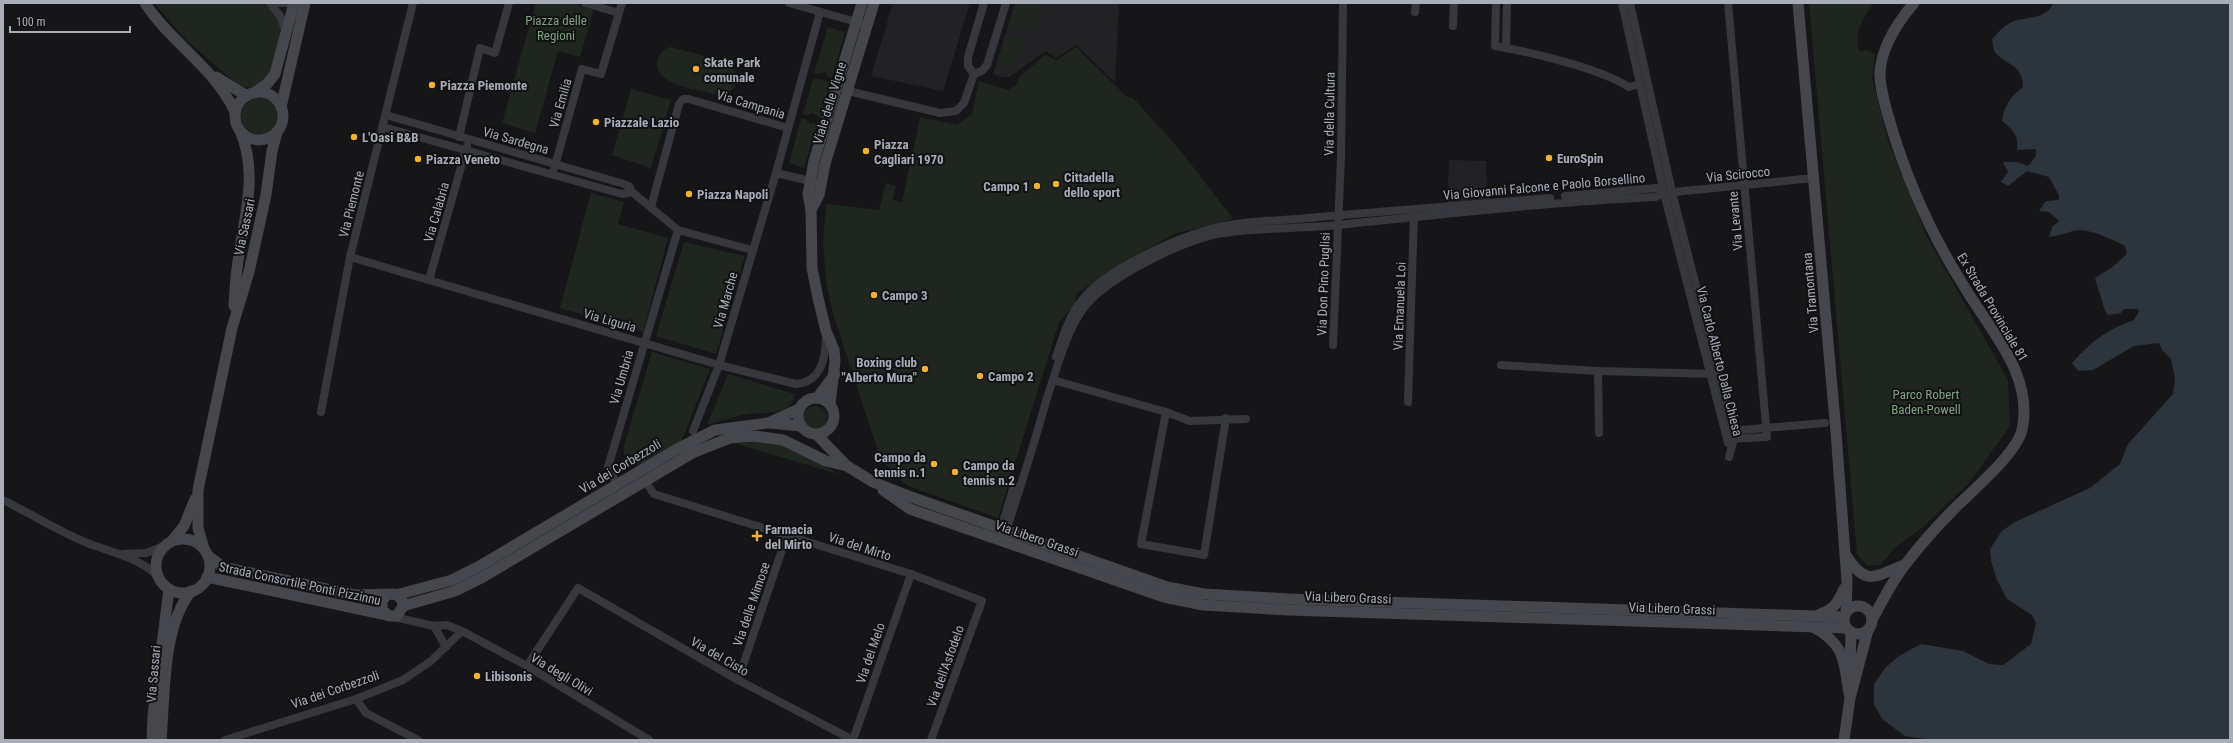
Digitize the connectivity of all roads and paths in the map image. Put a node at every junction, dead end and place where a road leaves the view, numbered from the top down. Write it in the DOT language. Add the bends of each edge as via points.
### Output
graph roads {
  1 [pos="145,3"];
  2 [pos="270,3"];
  3 [pos="274,3"];
  4 [pos="286,3"];
  5 [pos="294,3"];
  6 [pos="305,3"];
  7 [pos="413,3"];
  8 [pos="509,3"];
  9 [pos="586,3"];
  10 [pos="622,3"];
  11 [pos="789,3"];
  12 [pos="862,3"];
  13 [pos="874,3"];
  14 [pos="984,3"];
  15 [pos="1006,3"];
  16 [pos="1343,3"];
  17 [pos="1454,3"];
  18 [pos="1496,3"];
  19 [pos="1507,3"];
  20 [pos="1622,3"];
  21 [pos="1630,3"];
  22 [pos="1728,3"];
  23 [pos="1798,3"];
  24 [pos="1914,3"];
  25 [pos="820,12"];
  26 [pos="619,13"];
  27 [pos="862,24"];
  28 [pos="1453,26"];
  29 [pos="287,33"];
  30 [pos="1506,48"];
  31 [pos="207,71"];
  32 [pos="974,74"];
  33 [pos="1640,84"];
  34 [pos="848,91"];
  35 [pos="250,94"];
  36 [pos="281,107"];
  37 [pos="235,112"];
  38 [pos="386,115"];
  39 [pos="383,127"];
  40 [pos="788,128"];
  41 [pos="240,131"];
  42 [pos="277,132"];
  43 [pos="459,136"];
  44 [pos="469,140"];
  45 [pos="466,150"];
  46 [pos="556,164"];
  47 [pos="776,173"];
  48 [pos="553,175"];
  49 [pos="1814,178"];
  50 [pos="816,182"];
  51 [pos="1743,185"];
  52 [pos="632,192"];
  53 [pos="1668,193"];
  54 [pos="651,207"];
  55 [pos="1414,214"];
  56 [pos="1337,216"];
  57 [pos="1337,225"];
  58 [pos="678,230"];
  59 [pos="1171,247"];
  60 [pos="752,250"];
  61 [pos="350,257"];
  62 [pos="429,280"];
  63 [pos="232,328"];
  64 [pos="826,330"];
  65 [pos="644,343"];
  66 [pos="1063,344"];
  67 [pos="1333,345"];
  68 [pos="719,365"];
  69 [pos="1501,365"];
  70 [pos="1598,371"];
  71 [pos="835,373"];
  72 [pos="1715,374"];
  73 [pos="1053,380"];
  74 [pos="817,398"];
  75 [pos="1408,402"];
  76 [pos="830,404"];
  77 [pos="799,409"];
  78 [pos="321,412"];
  79 [pos="1166,412"];
  80 [pos="1040,414"];
  81 [pos="1226,418"];
  82 [pos="1246,419"];
  83 [pos="768,423"];
  84 [pos="1824,423"];
  85 [pos="800,426"];
  86 [pos="746,427"];
  87 [pos="1766,428"];
  88 [pos="828,430"];
  89 [pos="693,431"];
  90 [pos="1598,433"];
  91 [pos="817,435"];
  92 [pos="1730,435"];
  93 [pos="730,438"];
  94 [pos="831,451"];
  95 [pos="847,466"];
  96 [pos="645,481"];
  97 [pos="617,484"];
  98 [pos="198,490"];
  99 [pos="3,500"];
  100 [pos="787,534"];
  101 [pos="1002,535"];
  102 [pos="168,544"];
  103 [pos="517,550"];
  104 [pos="206,552"];
  105 [pos="123,554"];
  106 [pos="1845,554"];
  107 [pos="1904,565"];
  108 [pos="911,574"];
  109 [pos="158,577"];
  110 [pos="207,577"];
  111 [pos="1847,581"];
  112 [pos="169,589"];
  113 [pos="192,591"];
  114 [pos="392,595"];
  115 [pos="1886,595"];
  116 [pos="982,601"];
  117 [pos="1861,607"];
  118 [pos="397,612"];
  119 [pos="1816,615"];
  120 [pos="1847,622"];
  121 [pos="1870,625"];
  122 [pos="434,626"];
  123 [pos="1813,626"];
  124 [pos="462,631"];
  125 [pos="446,647"];
  126 [pos="527,666"];
  127 [pos="738,680"];
  128 [pos="1850,698"];
  129 [pos="356,699"];
  130 [pos="152,740"];
  131 [pos="161,740"];
  132 [pos="227,740"];
  133 [pos="418,740"];
  134 [pos="649,740"];
  135 [pos="853,740"];
  136 [pos="931,740"];
  137 [pos="1844,740"];
  1 -- 31 [label="main road" via="170,34"];
  2 -- 29 [label="street" via="280,16"];
  3 -- 4 [label="street"];
  5 -- 29 [label="main road"];
  6 -- 36 [label="main road"];
  7 -- 38 [label="street, Via Piemonte"];
  8 -- 43 [label="street" via="495,53 480,48"];
  9 -- 26 [label="street"];
  10 -- 26 [label="street, Via Emilia"];
  11 -- 25 [label="street"];
  12 -- 27 [label="main road, Viale delle Vigne"];
  13 -- 27 [label="main road, Viale delle Vigne"];
  14 -- 32 [label="street" via="968,57 968,66"];
  15 -- 32 [label="street" via="987,65 982,71"];
  16 -- 56 [label="street, Via della Cultura" via="1341,156"];
  17 -- 28 [label="street"];
  18 -- 30 [label="street" via="1495,46"];
  19 -- 30 [label="street"];
  20 -- 33 [label="street, Via Carlo Alberto Dalla Chiesa"];
  21 -- 53 [label="street, Via Carlo Alberto Dalla Chiesa"];
  22 -- 51 [label="street, Via Levante"];
  23 -- 49 [label="main road, Via Tramontana"];
  24 -- 107 [label="main road, Ex Strada Provinciale 81" via="1905,13 1884,54 1880,73 1883,97 1902,162 1925,216 1965,289 1986,318 2013,365 2022,388 2024,412 2022,432 2006,458 1953,510"];
  25 -- 27 [label="street"];
  25 -- 40 [label="street, Via Marche"];
  26 -- 46 [label="street, Via Emilia" via="600,74 582,70"];
  27 -- 34 [label="main road, Viale delle Vigne"];
  27 -- 50 [label="main road, Viale delle Vigne" via="814,161"];
  29 -- 35 [label="main road" via="275,74 267,84"];
  30 -- 33 [label="street" via="1616,79 1629,87"];
  31 -- 35 [label="main road"];
  31 -- 37 [label="main road" via="230,101"];
  32 -- 34 [label="street" via="964,103 956,111 940,113"];
  33 -- 53 [label="street, Via Carlo Alberto Dalla Chiesa"];
  34 -- 50 [label="main road, Viale delle Vigne" via="825,164"];
  35 -- 36 [label="main road" via="268,94 276,99"];
  35 -- 37 [label="main road" via="238,104"];
  36 -- 42 [label="main road" via="283,120"];
  37 -- 41 [label="main road" via="236,124"];
  38 -- 39 [label="street, Via Piemonte"];
  38 -- 43 [label="street, Via Sardegna"];
  39 -- 45 [label="street, Via Sardegna"];
  39 -- 61 [label="street, Via Piemonte"];
  40 -- 47 [label="street, Via Marche"];
  40 -- 54 [label="street, Via Campania" via="683,99 679,104"];
  41 -- 42 [label="main road" via="256,140 270,138"];
  41 -- 63 [label="main road, Via Sassari" via="247,146 250,173"];
  42 -- 63 [label="main road, Via Sassari" via="249,272"];
  43 -- 44 [label="street, Via Sardegna"];
  44 -- 45 [label="street, Via Sardegna"];
  44 -- 46 [label="street, Via Sardegna"];
  45 -- 48 [label="street, Via Sardegna"];
  45 -- 62 [label="street, Via Calabria"];
  46 -- 48 [label="street, Via Sardegna"];
  46 -- 52 [label="street, Via Sardegna" via="624,184 629,186"];
  47 -- 50 [label="street"];
  47 -- 60 [label="street, Via Marche"];
  48 -- 52 [label="street, Via Sardegna" via="622,194"];
  49 -- 51 [label="street, Via Scirocco"];
  49 -- 106 [label="main road, Via Tramontana"];
  50 -- 64 [label="main road, Viale delle Vigne" via="819,196 811,210 812,268"];
  51 -- 53 [label="street, Via Scirocco"];
  51 -- 87 [label="street, Via Levante"];
  52 -- 54 [label="street"];
  53 -- 55 [label="street, Via Giovanni Falcone e Paolo Borsellino" via="1657,188 1642,189"];
  53 -- 72 [label="street, Via Carlo Alberto Dalla Chiesa"];
  54 -- 58 [label="street"];
  55 -- 56 [label="street, Via Giovanni Falcone e Paolo Borsellino"];
  55 -- 57 [label="street, Via Giovanni Falcone e Paolo Borsellino"];
  55 -- 75 [label="street, Via Emanuela Loi"];
  56 -- 57 [label="street, Via della Cultura"];
  56 -- 59 [label="street, Via Giovanni Falcone e Paolo Borsellino" via="1210,229"];
  57 -- 59 [label="street, Via Giovanni Falcone e Paolo Borsellino" via="1222,234"];
  57 -- 67 [label="street, Via Don Pino Puglisi"];
  58 -- 60 [label="street"];
  58 -- 65 [label="street, Via Umbria"];
  59 -- 66 [label="street, Via Giovanni Falcone e Paolo Borsellino" via="1100,290 1083,309"];
  60 -- 68 [label="street, Via Marche"];
  61 -- 62 [label="street, Via Liguria"];
  61 -- 78 [label="street, Via Piemonte"];
  62 -- 65 [label="street, Via Liguria"];
  63 -- 98 [label="main road, Via Sassari"];
  64 -- 68 [label="street, Via Liguria" via="826,351 822,366 815,377 805,383 796,384"];
  64 -- 71 [label="main road, Viale delle Vigne" via="834,350"];
  65 -- 68 [label="street, Via Liguria"];
  65 -- 97 [label="street, Via Umbria" via="608,467"];
  66 -- 73 [label="street, Via Giovanni Falcone e Paolo Borsellino"];
  66 -- 80 [label="street, Via Giovanni Falcone e Paolo Borsellino"];
  68 -- 89 [label="street, Via Marche"];
  69 -- 70 [label="street"];
  70 -- 72 [label="street"];
  70 -- 90 [label="street"];
  71 -- 74 [label="main road"];
  71 -- 76 [label="main road, Viale delle Vigne"];
  72 -- 92 [label="street, Via Carlo Alberto Dalla Chiesa"];
  73 -- 79 [label="street"];
  73 -- 80 [label="street, Via Giovanni Falcone e Paolo Borsellino"];
  74 -- 76 [label="main road"];
  74 -- 77 [label="main road" via="805,402"];
  76 -- 88 [label="main road" via="834,420"];
  77 -- 83 [label="main road, Via dei Corbezzoli"];
  77 -- 85 [label="main road"];
  79 -- 81 [label="street" via="1190,421"];
  79 -- 81 [label="street" via="1141,544 1204,555"];
  80 -- 101 [label="street, Via Giovanni Falcone e Paolo Borsellino"];
  81 -- 82 [label="street"];
  83 -- 85 [label="main road, Via dei Corbezzoli"];
  83 -- 86 [label="main road, Via dei Corbezzoli"];
  84 -- 87 [label="street"];
  85 -- 91 [label="main road"];
  86 -- 93 [label="main road, Via dei Corbezzoli"];
  86 -- 97 [label="main road, Via dei Corbezzoli" via="715,430 676,449"];
  87 -- 92 [label="street"];
  87 -- 92 [label="street, Via Levante" via="1767,436"];
  88 -- 91 [label="main road"];
  88 -- 94 [label="main road"];
  91 -- 94 [label="main road"];
  93 -- 95 [label="main road" via="754,436 783,440 826,461"];
  93 -- 96 [label="main road, Via dei Corbezzoli" via="694,452"];
  94 -- 95 [label="main road"];
  95 -- 101 [label="main road, Via Libero Grassi" via="910,508"];
  96 -- 100 [label="street, Via del Mirto" via="654,494"];
  96 -- 103 [label="main road, Via dei Corbezzoli"];
  97 -- 103 [label="main road, Via dei Corbezzoli"];
  98 -- 102 [label="main road, Via Sassari" via="184,526"];
  98 -- 104 [label="main road, Via Sassari" via="198,528"];
  99 -- 105 [label="street" via="90,544"];
  100 -- 108 [label="street, Via del Mirto"];
  100 -- 127 [label="street, Via delle Mimose"];
  101 -- 119 [label="main road, Via Libero Grassi" via="1167,587 1204,594"];
  101 -- 123 [label="main road, Via Libero Grassi" via="1164,597 1203,605"];
  102 -- 104 [label="main road" via="190,540"];
  102 -- 105 [label="street" via="146,553"];
  102 -- 109 [label="main road" via="156,562"];
  103 -- 114 [label="main road, Strada Consortile Ponti Pizzinnu" via="452,580"];
  103 -- 118 [label="main road, Strada Consortile Ponti Pizzinnu" via="483,577 455,591"];
  104 -- 110 [label="main road" via="210,564"];
  104 -- 114 [label="main road, Strada Consortile Ponti Pizzinnu" via="223,568 355,595"];
  105 -- 109 [label="street" via="143,564"];
  106 -- 107 [label="main road" via="1856,571 1863,576 1876,576"];
  106 -- 111 [label="main road, Via Tramontana"];
  107 -- 115 [label="main road, Ex Strada Provinciale 81"];
  108 -- 116 [label="street, Via del Mirto"];
  108 -- 135 [label="street, Via del Melo"];
  109 -- 112 [label="main road"];
  110 -- 113 [label="main road" via="202,585"];
  110 -- 118 [label="main road, Strada Consortile Ponti Pizzinnu"];
  111 -- 117 [label="main road, Via Tramontana" via="1853,599"];
  111 -- 119 [label="main road" via="1838,602 1831,609"];
  111 -- 120 [label="main road, Via Tramontana"];
  112 -- 113 [label="main road" via="177,592"];
  112 -- 130 [label="main road, Via Sassari"];
  113 -- 131 [label="main road, Via Sassari" via="182,607 169,643"];
  114 -- 118 [label="main road" via="402,600"];
  114 -- 118 [label="main road" via="382,600 381,607"];
  115 -- 117 [label="main road, Ex Strada Provinciale 81" via="1876,603"];
  115 -- 121 [label="main road, Ex Strada Provinciale 81"];
  116 -- 136 [label="street, Via dell'Asfodelo"];
  117 -- 120 [label="main road, Ex Strada Provinciale 81"];
  117 -- 121 [label="main road, Via Tramontana" via="1869,612"];
  118 -- 122 [label="street" via="414,622"];
  119 -- 120 [label="main road, Via Libero Grassi"];
  120 -- 121 [label="main road" via="1862,633"];
  120 -- 123 [label="main road, Via Libero Grassi"];
  120 -- 128 [label="main road, Via Tramontana"];
  121 -- 128 [label="main road, Ex Strada Provinciale 81"];
  122 -- 124 [label="street" via="447,625"];
  122 -- 125 [label="street"];
  123 -- 128 [label="main road" via="1824,633 1844,656"];
  124 -- 125 [label="street, Via dei Corbezzoli"];
  124 -- 126 [label="street, Via degli Olivi"];
  125 -- 129 [label="street, Via dei Corbezzoli" via="403,680"];
  126 -- 127 [label="street, Via del Cisto" via="578,588"];
  126 -- 134 [label="street, Via degli Olivi"];
  127 -- 135 [label="street, Via del Cisto"];
  128 -- 137 [label="main road"];
  129 -- 132 [label="street, Via dei Corbezzoli"];
  129 -- 133 [label="street" via="366,713"];
}
